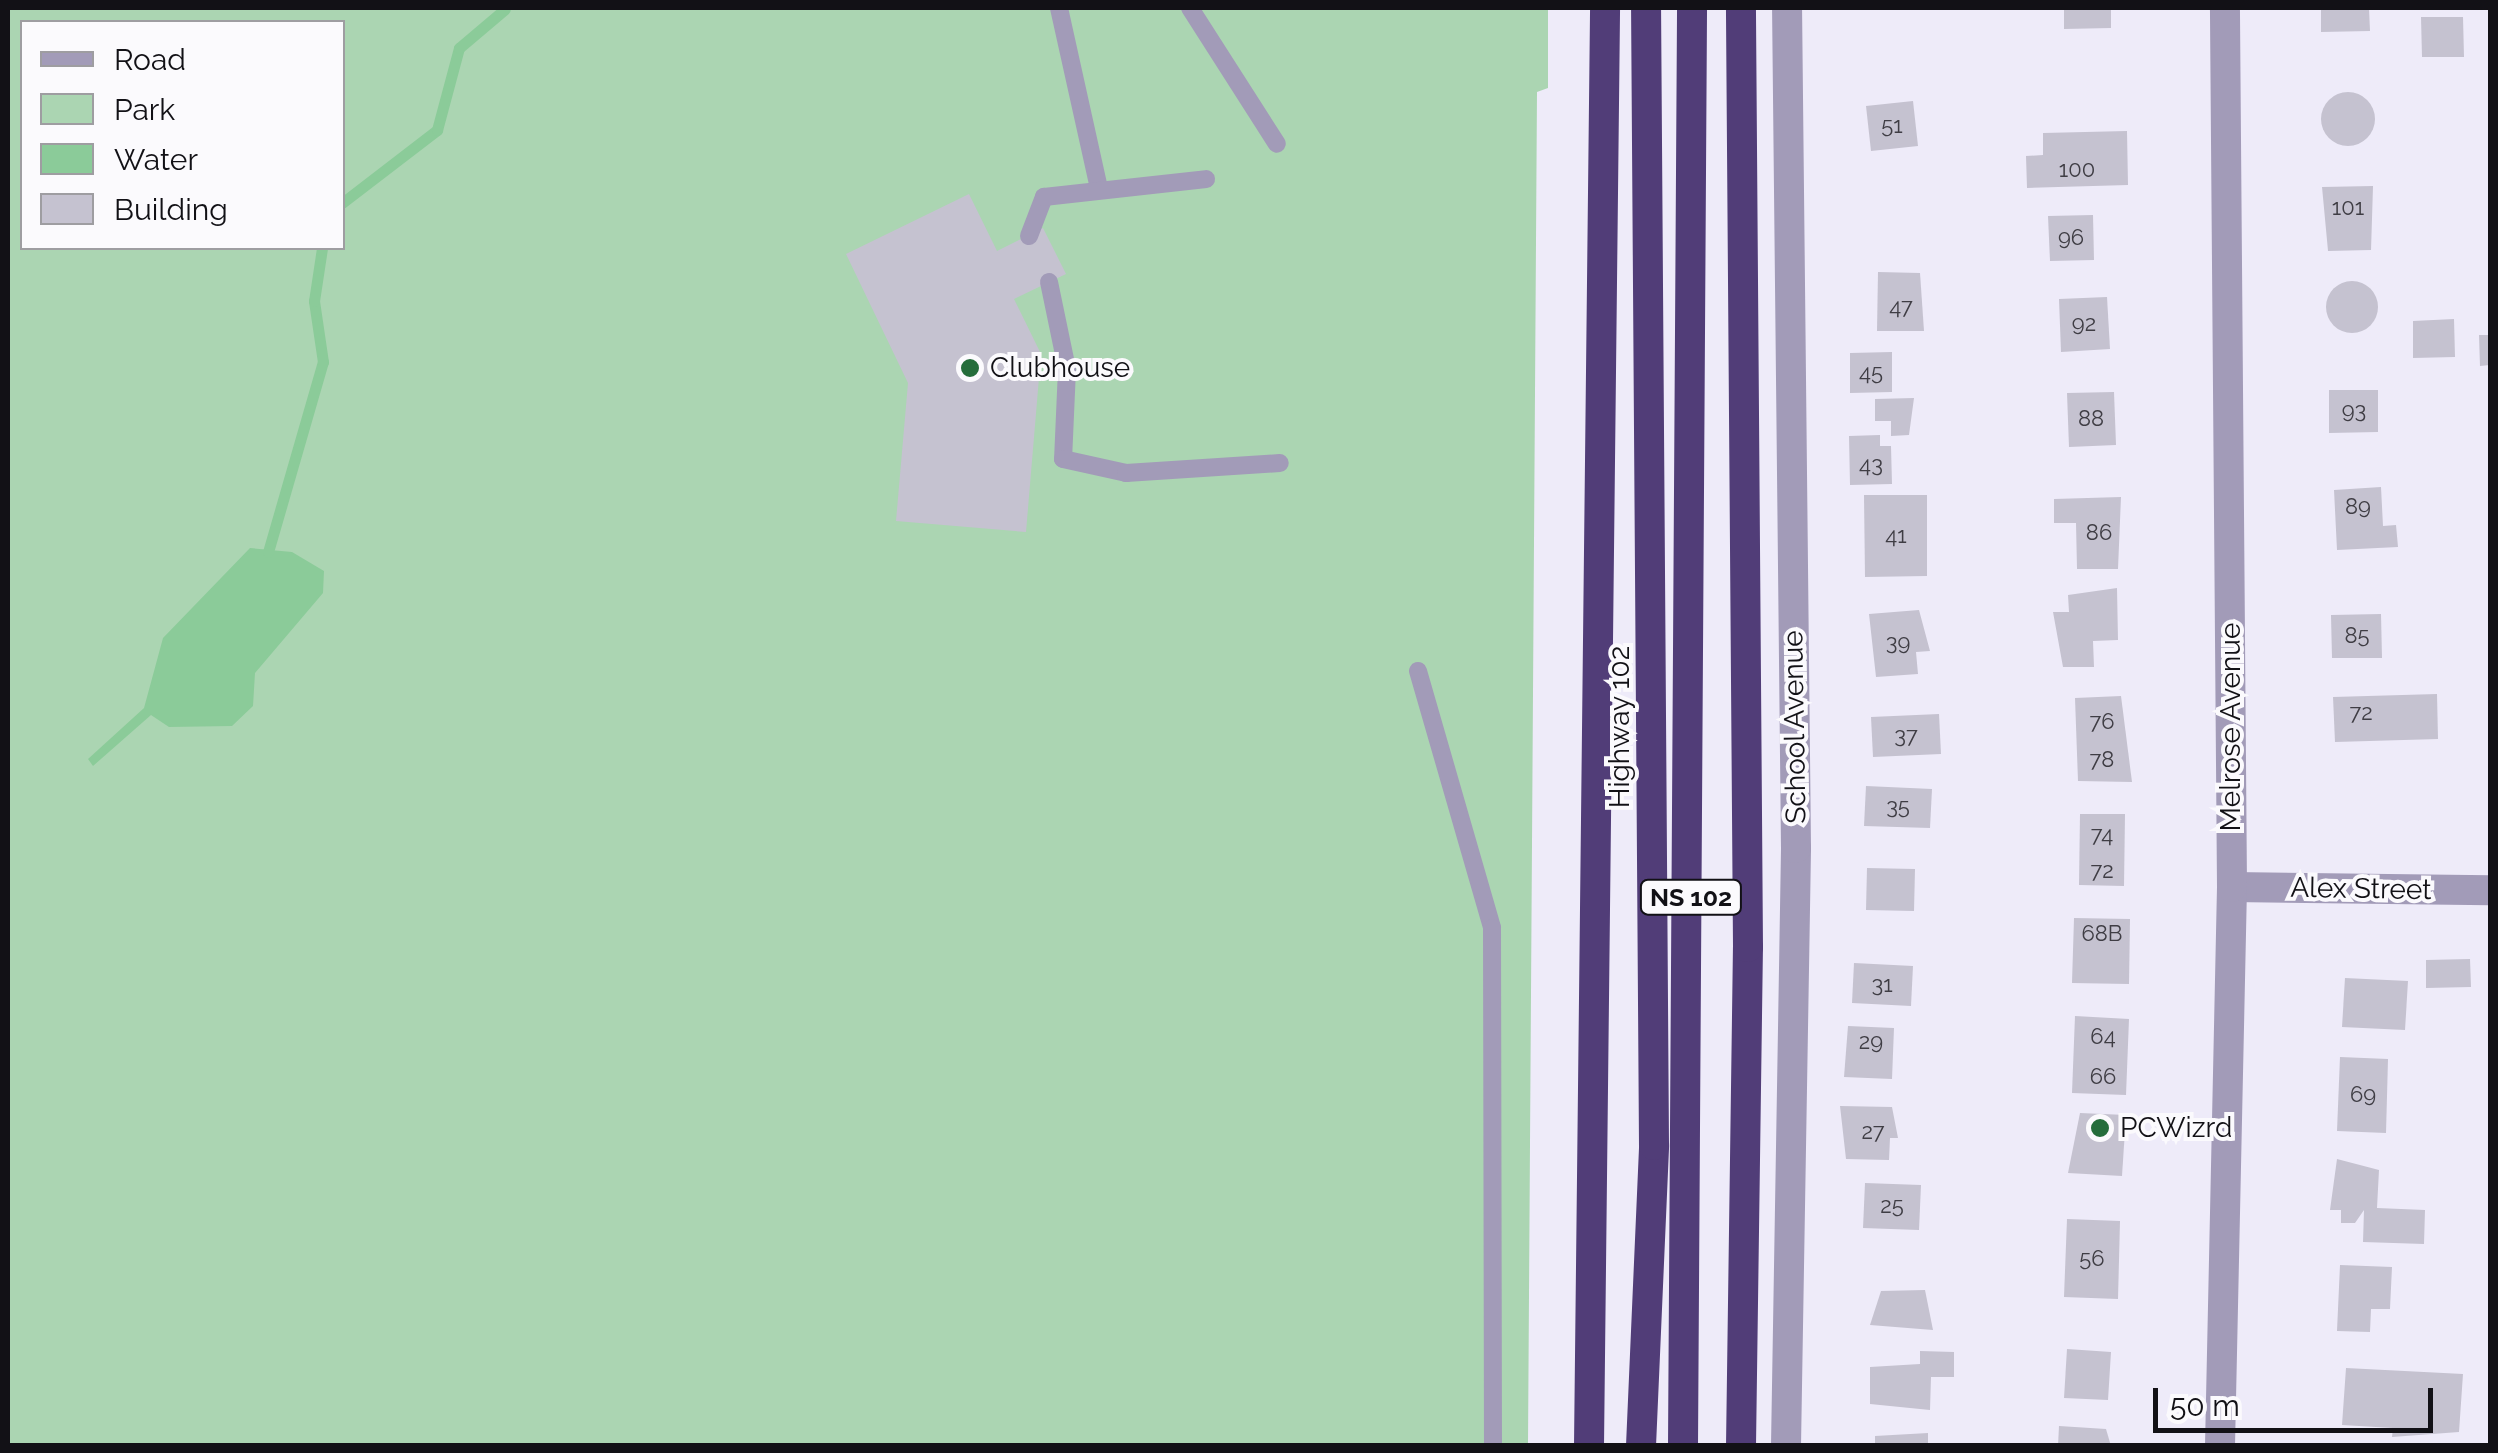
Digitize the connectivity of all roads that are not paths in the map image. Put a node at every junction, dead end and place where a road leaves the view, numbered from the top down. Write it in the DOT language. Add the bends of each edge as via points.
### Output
graph roads {
  1 [pos="1059,8"];
  2 [pos="1190,8"];
  3 [pos="1606,8"];
  4 [pos="1646,8"];
  5 [pos="1692,8"];
  6 [pos="1741,8"];
  7 [pos="1787,8"];
  8 [pos="2225,8"];
  9 [pos="1276,144"];
  10 [pos="1206,179"];
  11 [pos="1099,189"];
  12 [pos="1029,236"];
  13 [pos="1049,282"];
  14 [pos="1280,463"];
  15 [pos="1418,671"];
  16 [pos="2232,887"];
  17 [pos="2490,890"];
  18 [pos="1492,1446"];
  19 [pos="1589,1446"];
  20 [pos="1641,1446"];
  21 [pos="1683,1446"];
  22 [pos="1740,1446"];
  23 [pos="1786,1446"];
  24 [pos="2220,1446"];
  1 -- 11 [label="lane"];
  2 -- 9 [label="lane"];
  3 -- 19 [label="highway"];
  4 -- 20 [label="highway, Highway 102 / NS 102" via="1654,1145"];
  5 -- 21 [label="highway, NS 102"];
  6 -- 22 [label="highway" via="1748,946"];
  7 -- 23 [label="street, School Avenue" via="1796,848"];
  8 -- 16 [label="street, Melrose Avenue"];
  10 -- 11 [label="lane"];
  11 -- 12 [label="lane" via="1044,198"];
  13 -- 14 [label="lane" via="1067,370 1064,459 1126,473"];
  15 -- 18 [label="lane" via="1492,928"];
  16 -- 17 [label="street, Alex Street"];
  16 -- 24 [label="street, Melrose Avenue"];
}
